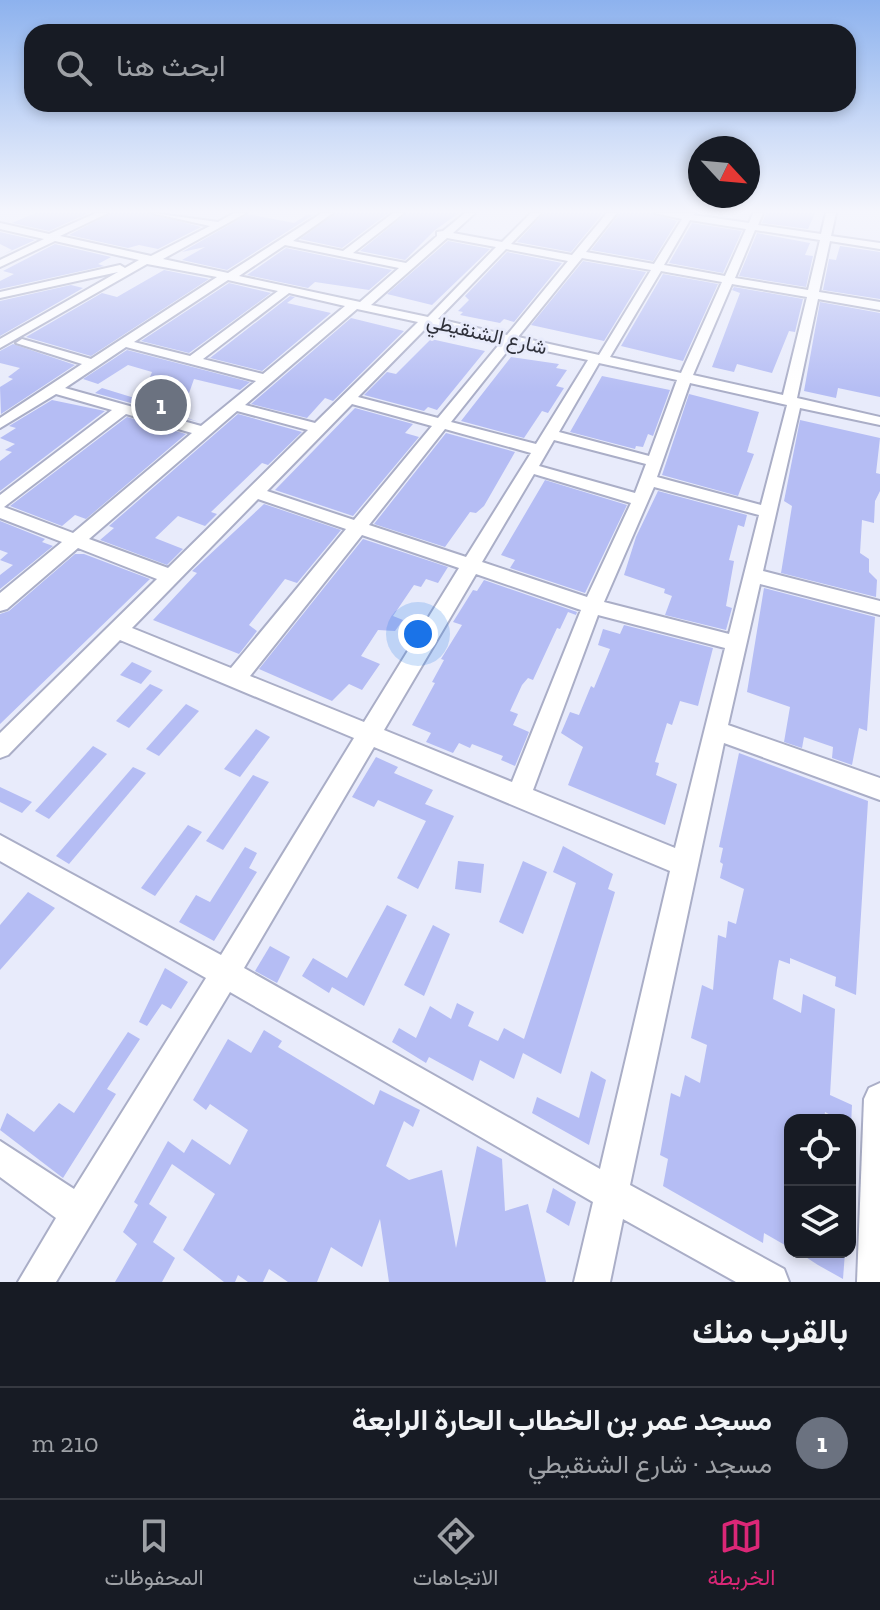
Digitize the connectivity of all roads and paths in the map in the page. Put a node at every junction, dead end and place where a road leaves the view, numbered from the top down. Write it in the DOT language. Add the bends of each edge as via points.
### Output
graph roads {
  1 [pos="96,273"];
  2 [pos="130,273"];
  3 [pos="133,273"];
  4 [pos="214,273"];
  5 [pos="233,273"];
  6 [pos="397,273"];
  7 [pos="477,273"];
  8 [pos="564,273"];
  9 [pos="654,273"];
  10 [pos="686,273"];
  11 [pos="733,273"];
  12 [pos="817,273"];
  13 [pos="228,276"];
  14 [pos="730,280"];
  15 [pos="288,289"];
  16 [pos="813,295"];
  17 [pos="0,297"];
  18 [pos="358,305"];
  19 [pos="880,306"];
  20 [pos="428,321"];
  21 [pos="510,339"];
  22 [pos="22,343"];
  23 [pos="124,343"];
  24 [pos="0,344"];
  25 [pos="0,357"];
  26 [pos="598,359"];
  27 [pos="193,360"];
  28 [pos="92,363"];
  29 [pos="685,378"];
  30 [pos="266,379"];
  31 [pos="54,389"];
  32 [pos="349,399"];
  33 [pos="791,402"];
  34 [pos="234,406"];
  35 [pos="123,409"];
  36 [pos="880,421"];
  37 [pos="0,424"];
  38 [pos="439,424"];
  39 [pos="319,429"];
  40 [pos="204,432"];
  41 [pos="539,451"];
  42 [pos="651,471"];
  43 [pos="253,492"];
  44 [pos="641,500"];
  45 [pos="0,503"];
  46 [pos="0,512"];
  47 [pos="767,512"];
  48 [pos="358,526"];
  49 [pos="74,541"];
  50 [pos="469,566"];
  51 [pos="752,575"];
  52 [pos="169,576"];
  53 [pos="0,604"];
  54 [pos="592,606"];
  55 [pos="880,608"];
  56 [pos="116,630"];
  57 [pos="735,643"];
  58 [pos="235,679"];
  59 [pos="716,730"];
  60 [pos="369,733"];
  61 [pos="0,748"];
  62 [pos="880,789"];
  63 [pos="519,795"];
  64 [pos="0,847"];
  65 [pos="684,864"];
  66 [pos="227,971"];
  67 [pos="880,1099"];
  68 [pos="0,1157"];
  69 [pos="611,1195"];
  70 [pos="78,1213"];
  71 [pos="36,1282"];
  72 [pos="592,1282"];
  73 [pos="771,1282"];
  74 [pos="875,1282"];
  1 -- 17 [label="street"];
  2 -- 24 [label="street"];
  3 -- 22 [label="street"];
  4 -- 13 [label="street, شارع الشنقيطي"];
  5 -- 13 [label="street"];
  6 -- 18 [label="street"];
  7 -- 20 [label="street"];
  8 -- 21 [label="street"];
  9 -- 26 [label="street"];
  10 -- 14 [label="street"];
  11 -- 14 [label="street"];
  12 -- 16 [label="street"];
  13 -- 15 [label="street, شارع الشنقيطي"];
  13 -- 23 [label="street"];
  14 -- 16 [label="street"];
  14 -- 29 [label="street"];
  15 -- 18 [label="street, شارع الشنقيطي"];
  15 -- 27 [label="street"];
  16 -- 19 [label="street"];
  16 -- 33 [label="street"];
  18 -- 20 [label="street, شارع الشنقيطي"];
  18 -- 30 [label="street"];
  20 -- 21 [label="street, شارع الشنقيطي"];
  20 -- 32 [label="street"];
  21 -- 26 [label="street, شارع الشنقيطي"];
  21 -- 38 [label="street"];
  22 -- 25 [label="street"];
  22 -- 28 [label="street"];
  23 -- 27 [label="street"];
  23 -- 28 [label="street"];
  26 -- 29 [label="street, شارع الشنقيطي"];
  26 -- 41 [label="street"];
  27 -- 30 [label="street"];
  28 -- 31 [label="street"];
  29 -- 33 [label="street, شارع الشنقيطي"];
  29 -- 42 [label="street"];
  30 -- 34 [label="street"];
  31 -- 35 [label="street"];
  31 -- 37 [label="street"];
  32 -- 38 [label="street"];
  32 -- 39 [label="street"];
  33 -- 36 [label="street, شارع الشنقيطي"];
  33 -- 47 [label="street"];
  34 -- 39 [label="street"];
  34 -- 40 [label="street"];
  35 -- 40 [label="street"];
  35 -- 45 [label="street"];
  38 -- 41 [label="street"];
  38 -- 48 [label="street"];
  39 -- 43 [label="street"];
  40 -- 49 [label="street"];
  41 -- 42 [label="street"];
  41 -- 44 [label="street"];
  41 -- 50 [label="street"];
  42 -- 44 [label="street"];
  42 -- 47 [label="street"];
  43 -- 48 [label="street"];
  43 -- 52 [label="street"];
  44 -- 54 [label="street"];
  46 -- 49 [label="street"];
  47 -- 51 [label="street"];
  48 -- 50 [label="street"];
  48 -- 58 [label="street"];
  49 -- 52 [label="street"];
  49 -- 53 [label="street"];
  50 -- 54 [label="street"];
  50 -- 60 [label="street"];
  51 -- 55 [label="street"];
  51 -- 57 [label="street"];
  52 -- 56 [label="street"];
  54 -- 57 [label="street"];
  54 -- 63 [label="street"];
  56 -- 58 [label="street"];
  56 -- 61 [label="street"];
  57 -- 59 [label="street"];
  58 -- 60 [label="street"];
  59 -- 62 [label="street"];
  59 -- 65 [label="street"];
  60 -- 63 [label="street"];
  60 -- 66 [label="street"];
  63 -- 65 [label="street"];
  64 -- 66 [label="street"];
  65 -- 69 [label="street"];
  66 -- 69 [label="street"];
  66 -- 70 [label="street"];
  67 -- 74 [label="street"];
  68 -- 70 [label="street"];
  69 -- 72 [label="street"];
  69 -- 73 [label="street"];
  70 -- 71 [label="street"];
}
